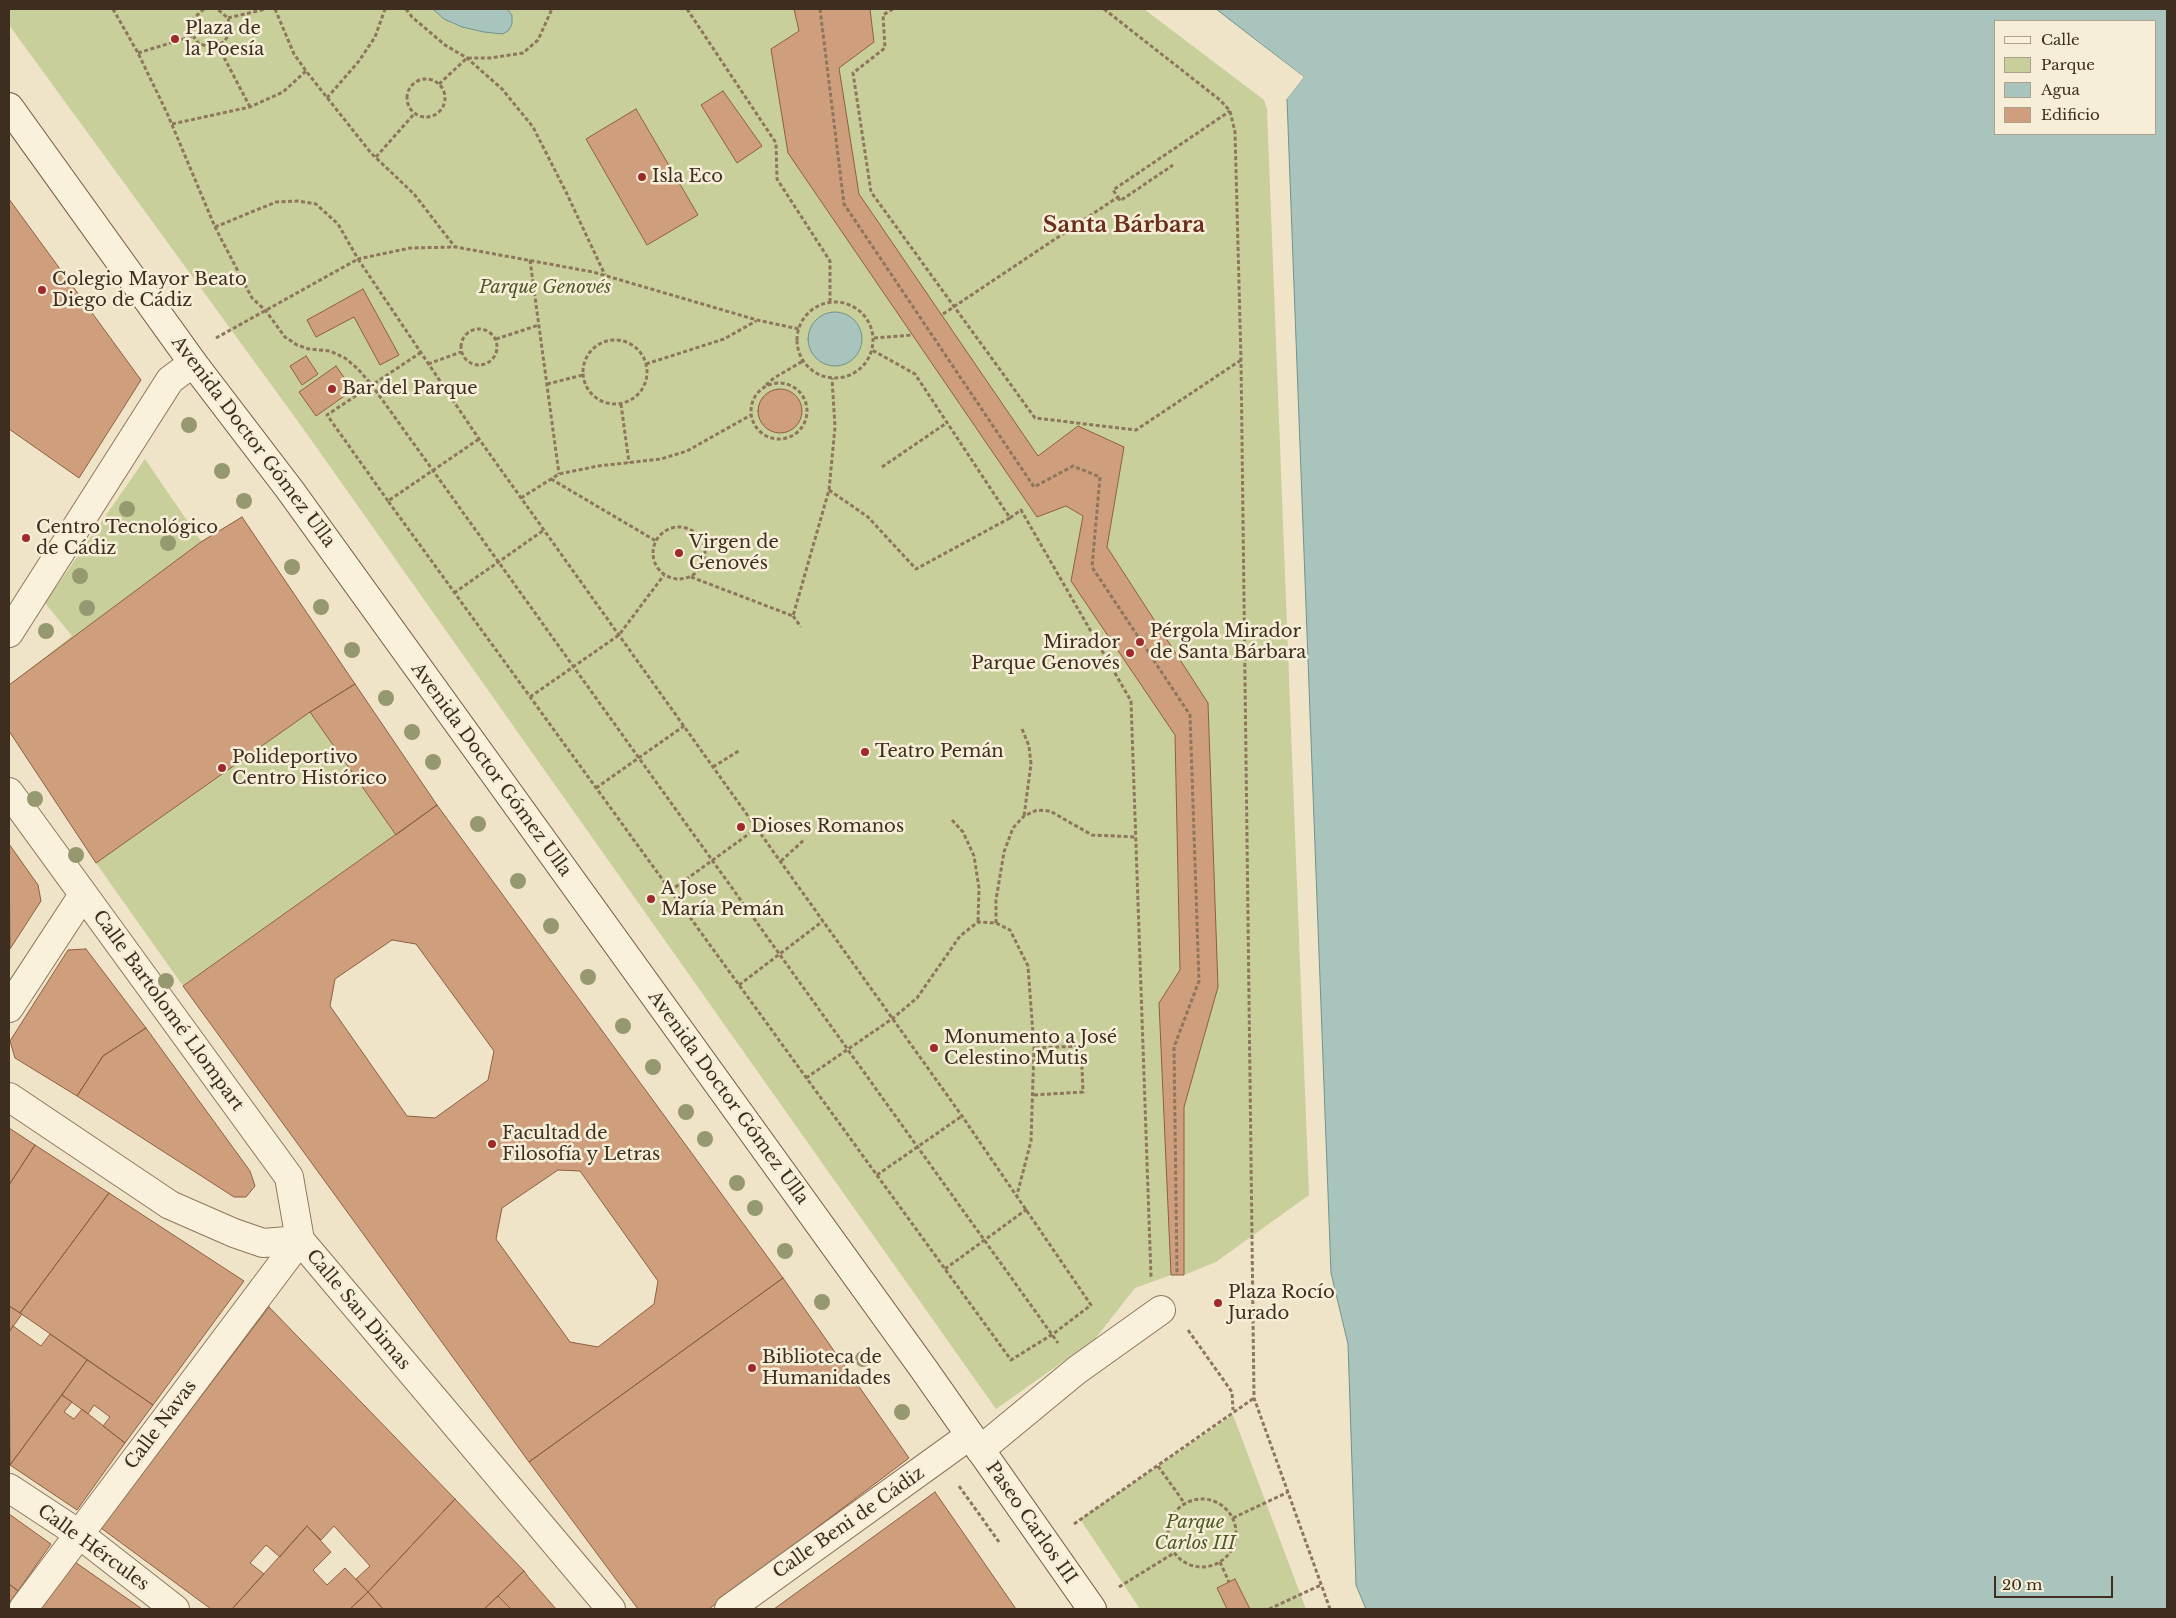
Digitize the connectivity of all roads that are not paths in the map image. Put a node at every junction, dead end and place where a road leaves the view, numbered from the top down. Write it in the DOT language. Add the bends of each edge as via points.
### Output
graph roads {
  1 [pos="9,107"];
  2 [pos="190,359"];
  3 [pos="9,633"];
  4 [pos="9,792"];
  5 [pos="83,895"];
  6 [pos="9,1008"];
  7 [pos="9,1098"];
  8 [pos="300,1240"];
  9 [pos="1161,1310"];
  10 [pos="974,1443"];
  11 [pos="9,1488"];
  12 [pos="79,1534"];
  13 [pos="23,1609"];
  14 [pos="175,1609"];
  15 [pos="611,1609"];
  16 [pos="729,1609"];
  17 [pos="1092,1609"];
  1 -- 2 [label="street, Avenida Doctor Gómez Ulla"];
  2 -- 3 [label="street" via="170,380"];
  2 -- 10 [label="street, Avenida Doctor Gómez Ulla" via="290,490"];
  4 -- 5 [label="street, Calle Bartolomé Llompart"];
  5 -- 6 [label="street"];
  5 -- 8 [label="street, Calle Bartolomé Llompart" via="289,1177"];
  7 -- 8 [label="street, Calle San Dimas" via="170,1205 234,1234 264,1242"];
  8 -- 12 [label="street, Calle Navas"];
  8 -- 15 [label="street, Calle San Dimas"];
  9 -- 10 [label="street"];
  10 -- 16 [label="street, Calle Beni de Cádiz"];
  10 -- 17 [label="street, Paseo Carlos III"];
  11 -- 12 [label="street, Calle Hércules"];
  12 -- 13 [label="street, Calle Navas"];
  12 -- 14 [label="street, Calle Hércules"];
}
